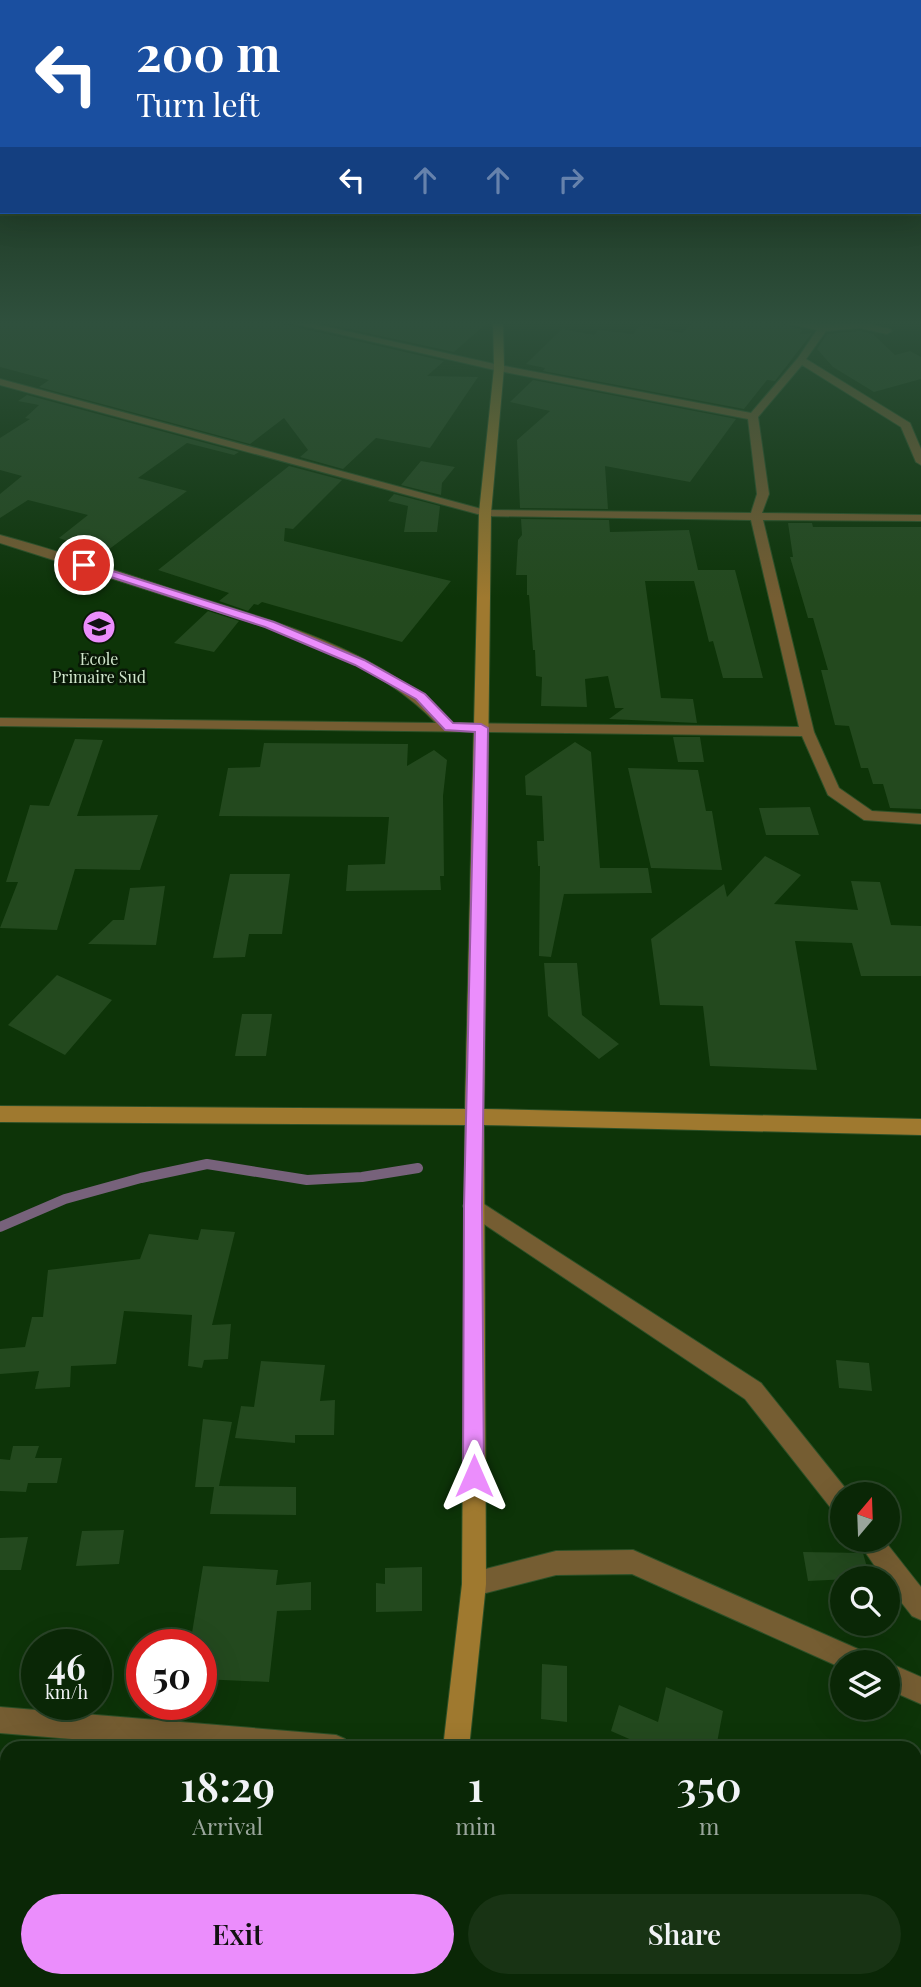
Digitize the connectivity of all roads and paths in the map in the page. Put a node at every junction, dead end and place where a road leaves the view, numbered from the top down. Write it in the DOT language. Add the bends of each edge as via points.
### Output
graph roads {
  1 [pos="114,413"];
  2 [pos="495,413"];
  3 [pos="731,413"];
  4 [pos="757,413"];
  5 [pos="886,413"];
  6 [pos="753,417"];
  7 [pos="921,462"];
  8 [pos="485,513"];
  9 [pos="756,514"];
  10 [pos="921,518"];
  11 [pos="0,539"];
  12 [pos="0,722"];
  13 [pos="449,727"];
  14 [pos="481,728"];
  15 [pos="807,732"];
  16 [pos="921,819"];
  17 [pos="0,1114"];
  18 [pos="474,1117"];
  19 [pos="921,1127"];
  20 [pos="473,1206"];
  21 [pos="830,1489"];
  22 [pos="878,1552"];
  23 [pos="474,1584"];
  24 [pos="921,1607"];
  25 [pos="831,1650"];
  26 [pos="900,1681"];
  27 [pos="921,1690"];
  28 [pos="0,1720"];
  29 [pos="252,1741"];
  30 [pos="457,1741"];
  1 -- 8 [label="street"];
  2 -- 8 [label="main road"];
  3 -- 6 [label="street"];
  4 -- 6 [label="street"];
  5 -- 7 [label="street" via="906,425"];
  6 -- 9 [label="street" via="763,494"];
  8 -- 9 [label="street"];
  8 -- 14 [label="main road"];
  9 -- 10 [label="street"];
  9 -- 15 [label="street"];
  11 -- 13 [label="street" via="270,624 360,663 420,697"];
  12 -- 13 [label="street"];
  13 -- 14 [label="street"];
  14 -- 15 [label="street"];
  14 -- 18 [label="main road"];
  15 -- 16 [label="street" via="833,791 869,816"];
  17 -- 18 [label="main road"];
  18 -- 19 [label="main road"];
  18 -- 20 [label="main road"];
  20 -- 21 [label="street" via="753,1391"];
  20 -- 23 [label="main road"];
  22 -- 24 [label="street"];
  23 -- 25 [label="street" via="556,1563 633,1562"];
  23 -- 30 [label="main road"];
  26 -- 27 [label="street"];
  28 -- 29 [label="street"];
}
